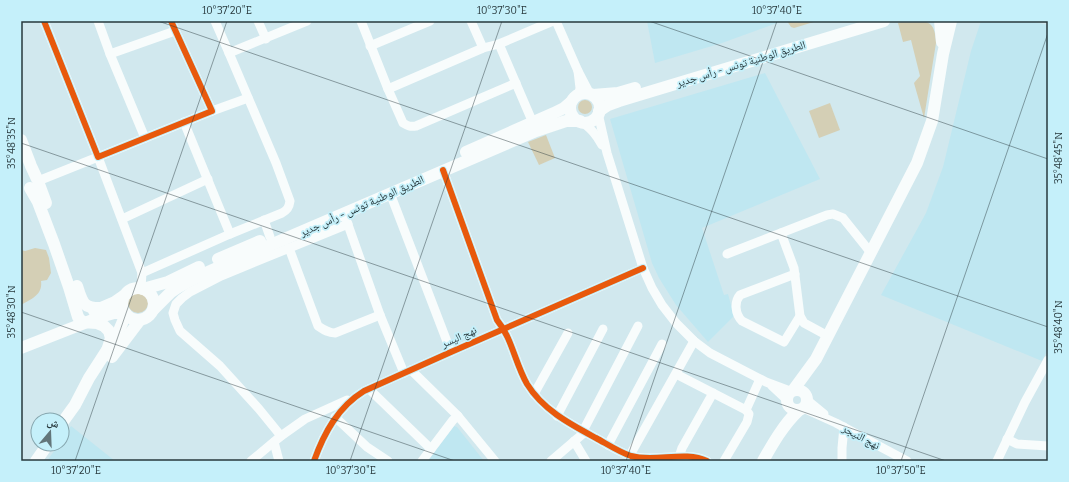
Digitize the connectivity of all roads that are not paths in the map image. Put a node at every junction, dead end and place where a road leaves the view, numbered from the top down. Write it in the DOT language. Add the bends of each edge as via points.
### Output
graph roads {
  1 [pos="44,21"];
  2 [pos="98,21"];
  3 [pos="171,21"];
  4 [pos="215,21"];
  5 [pos="258,21"];
  6 [pos="307,21"];
  7 [pos="361,21"];
  8 [pos="430,21"];
  9 [pos="471,21"];
  10 [pos="555,21"];
  11 [pos="856,21"];
  12 [pos="884,21"];
  13 [pos="940,21"];
  14 [pos="950,21"];
  15 [pos="537,24"];
  16 [pos="175,31"];
  17 [pos="266,39"];
  18 [pos="499,44"];
  19 [pos="370,46"];
  20 [pos="483,48"];
  21 [pos="229,53"];
  22 [pos="110,54"];
  23 [pos="943,54"];
  24 [pos="516,83"];
  25 [pos="388,89"];
  26 [pos="583,96"];
  27 [pos="248,98"];
  28 [pos="212,111"];
  29 [pos="599,112"];
  30 [pos="184,122"];
  31 [pos="533,122"];
  32 [pos="581,122"];
  33 [pos="145,138"];
  34 [pos="21,140"];
  35 [pos="607,153"];
  36 [pos="98,157"];
  37 [pos="21,160"];
  38 [pos="443,170"];
  39 [pos="208,179"];
  40 [pos="35,183"];
  41 [pos="390,194"];
  42 [pos="122,219"];
  43 [pos="346,219"];
  44 [pos="264,220"];
  45 [pos="781,233"];
  46 [pos="230,234"];
  47 [pos="281,244"];
  48 [pos="871,253"];
  49 [pos="727,254"];
  50 [pos="643,268"];
  51 [pos="219,272"];
  52 [pos="142,273"];
  53 [pos="795,274"];
  54 [pos="142,288"];
  55 [pos="125,295"];
  56 [pos="102,308"];
  57 [pos="153,310"];
  58 [pos="125,313"];
  59 [pos="380,315"];
  60 [pos="800,316"];
  61 [pos="82,320"];
  62 [pos="140,320"];
  63 [pos="638,326"];
  64 [pos="504,328"];
  65 [pos="603,329"];
  66 [pos="568,333"];
  67 [pos="828,336"];
  68 [pos="694,341"];
  69 [pos="662,344"];
  70 [pos="21,348"];
  71 [pos="107,351"];
  72 [pos="450,352"];
  73 [pos="816,359"];
  74 [pos="1048,360"];
  75 [pos="407,371"];
  76 [pos="676,374"];
  77 [pos="763,380"];
  78 [pos="369,389"];
  79 [pos="713,393"];
  80 [pos="534,394"];
  81 [pos="789,396"];
  82 [pos="354,397"];
  83 [pos="804,403"];
  84 [pos="75,405"];
  85 [pos="746,410"];
  86 [pos="70,412"];
  87 [pos="458,416"];
  88 [pos="557,416"];
  89 [pos="335,418"];
  90 [pos="840,425"];
  91 [pos="584,431"];
  92 [pos="277,439"];
  93 [pos="1007,439"];
  94 [pos="574,441"];
  95 [pos="774,441"];
  96 [pos="608,445"];
  97 [pos="1048,446"];
  98 [pos="431,449"];
  99 [pos="42,452"];
  100 [pos="630,455"];
  101 [pos="679,457"];
  102 [pos="653,459"];
  103 [pos="36,461"];
  104 [pos="251,461"];
  105 [pos="279,461"];
  106 [pos="314,461"];
  107 [pos="388,461"];
  108 [pos="422,461"];
  109 [pos="495,461"];
  110 [pos="551,461"];
  111 [pos="586,461"];
  112 [pos="707,461"];
  113 [pos="724,461"];
  114 [pos="763,461"];
  115 [pos="842,461"];
  116 [pos="907,461"];
  117 [pos="997,461"];
  1 -- 36 [label="street"];
  2 -- 22 [label="street"];
  3 -- 16 [label="street"];
  4 -- 21 [label="street"];
  5 -- 17 [label="street"];
  6 -- 17 [label="street"];
  7 -- 19 [label="street"];
  8 -- 19 [label="street"];
  9 -- 20 [label="street"];
  10 -- 15 [label="street"];
  10 -- 26 [label="street" via="578,71"];
  11 -- 26 [label="main road, الطريق الوطنية تونس - رأس جدير" via="631,90"];
  12 -- 29 [label="main road, الطريق الوطنية تونس - رأس جدير" via="619,101"];
  13 -- 23 [label="main road"];
  14 -- 23 [label="main road"];
  15 -- 18 [label="street"];
  16 -- 22 [label="street"];
  16 -- 28 [label="street"];
  17 -- 21 [label="street"];
  18 -- 20 [label="street"];
  18 -- 24 [label="street"];
  19 -- 25 [label="street"];
  20 -- 25 [label="street"];
  21 -- 27 [label="street"];
  22 -- 33 [label="street"];
  23 -- 48 [label="main road" via="932,122 926,139 917,163"];
  24 -- 25 [label="street" via="411,127 403,123"];
  24 -- 31 [label="street"];
  26 -- 29 [label="main road" via="598,103"];
  26 -- 31 [label="main road, الطريق الوطنية تونس - رأس جدير"];
  26 -- 32 [label="main road" via="570,111 572,116"];
  27 -- 28 [label="street"];
  27 -- 44 [label="street" via="290,201 287,210"];
  28 -- 30 [label="street"];
  29 -- 32 [label="main road" via="596,118"];
  29 -- 35 [label="street"];
  30 -- 33 [label="street"];
  30 -- 39 [label="street"];
  31 -- 47 [label="main road, الطريق الوطنية تونس - رأس جدير"];
  32 -- 35 [label="street" via="592,130"];
  32 -- 38 [label="main road, الطريق الوطنية تونس - رأس جدير" via="566,121 554,124"];
  33 -- 36 [label="street"];
  34 -- 40 [label="main road"];
  35 -- 50 [label="street"];
  36 -- 40 [label="street"];
  36 -- 42 [label="street"];
  37 -- 40 [label="main road" via="26,173"];
  38 -- 41 [label="main road, الطريق الوطنية تونس - رأس جدير"];
  38 -- 64 [label="street" via="497,320"];
  39 -- 42 [label="street"];
  39 -- 46 [label="street"];
  40 -- 56 [label="main road" via="61,241 80,297 87,306"];
  40 -- 61 [label="main road" via="38,202"];
  41 -- 43 [label="main road, الطريق الوطنية تونس - رأس جدير"];
  41 -- 72 [label="street"];
  42 -- 52 [label="street"];
  43 -- 47 [label="main road, الطريق الوطنية تونس - رأس جدير"];
  43 -- 59 [label="street"];
  44 -- 46 [label="street"];
  44 -- 47 [label="street"];
  45 -- 48 [label="street" via="827,215 838,215"];
  45 -- 49 [label="street"];
  45 -- 53 [label="street"];
  46 -- 52 [label="street"];
  47 -- 51 [label="main road, الطريق الوطنية تونس - رأس جدير"];
  47 -- 54 [label="main road, الطريق الوطنية تونس - رأس جدير" via="233,252 168,282"];
  47 -- 59 [label="street" via="318,326 335,334"];
  48 -- 67 [label="main road"];
  50 -- 64 [label="street, نهج اليسر"];
  50 -- 68 [label="street" via="662,305"];
  51 -- 57 [label="main road, الطريق الوطنية تونس - رأس جدير" via="193,279 180,286"];
  51 -- 92 [label="street" via="176,304 173,313 175,320 180,331 220,366"];
  52 -- 54 [label="street"];
  53 -- 60 [label="street"];
  53 -- 60 [label="street" via="740,295 735,303 738,317 742,321 784,342"];
  54 -- 55 [label="main road" via="132,289"];
  54 -- 57 [label="main road" via="148,291 154,300"];
  55 -- 56 [label="main road"];
  55 -- 58 [label="main road" via="122,304"];
  56 -- 61 [label="main road"];
  57 -- 62 [label="main road" via="150,315"];
  58 -- 61 [label="main road"];
  58 -- 62 [label="main road" via="130,318"];
  58 -- 71 [label="main road" via="118,334"];
  59 -- 75 [label="street"];
  60 -- 67 [label="street" via="804,323"];
  61 -- 70 [label="main road"];
  61 -- 71 [label="main road" via="97,322 109,331 111,338"];
  62 -- 84 [label="main road" via="96,381"];
  63 -- 91 [label="street"];
  64 -- 72 [label="street, نهج اليسر"];
  64 -- 80 [label="street" via="526,383"];
  65 -- 88 [label="street"];
  66 -- 80 [label="street"];
  67 -- 73 [label="main road"];
  68 -- 76 [label="street"];
  68 -- 77 [label="street" via="710,353"];
  69 -- 96 [label="street"];
  71 -- 84 [label="main road"];
  72 -- 75 [label="street, نهج اليسر"];
  73 -- 81 [label="main road"];
  73 -- 83 [label="main road"];
  74 -- 93 [label="street"];
  75 -- 78 [label="street, نهج اليسر"];
  75 -- 87 [label="street"];
  76 -- 79 [label="street"];
  76 -- 100 [label="street"];
  77 -- 81 [label="street"];
  77 -- 85 [label="street"];
  78 -- 82 [label="street, نهج اليسر"];
  78 -- 98 [label="street"];
  79 -- 85 [label="street"];
  79 -- 101 [label="street"];
  80 -- 88 [label="street"];
  81 -- 83 [label="main road" via="801,390"];
  81 -- 83 [label="main road" via="792,409"];
  81 -- 95 [label="main road"];
  82 -- 89 [label="street, نهج اليسر"];
  82 -- 92 [label="street" via="305,420"];
  83 -- 90 [label="street, نهج النيجر"];
  83 -- 95 [label="main road"];
  84 -- 86 [label="main road"];
  85 -- 113 [label="street" via="749,414 747,422"];
  87 -- 98 [label="street"];
  87 -- 109 [label="street"];
  88 -- 91 [label="street"];
  89 -- 106 [label="street, نهج اليسر" via="323,438"];
  89 -- 107 [label="street" via="367,447"];
  90 -- 115 [label="street"];
  90 -- 116 [label="street, نهج النيجر"];
  91 -- 94 [label="street"];
  91 -- 96 [label="street"];
  92 -- 104 [label="street"];
  92 -- 105 [label="street"];
  93 -- 97 [label="street" via="1017,444"];
  93 -- 117 [label="street"];
  94 -- 110 [label="street"];
  94 -- 111 [label="street"];
  95 -- 114 [label="main road"];
  96 -- 100 [label="street"];
  98 -- 108 [label="street"];
  99 -- 103 [label="main road"];
  100 -- 102 [label="street"];
  101 -- 102 [label="street"];
  101 -- 112 [label="street" via="696,457"];
}
